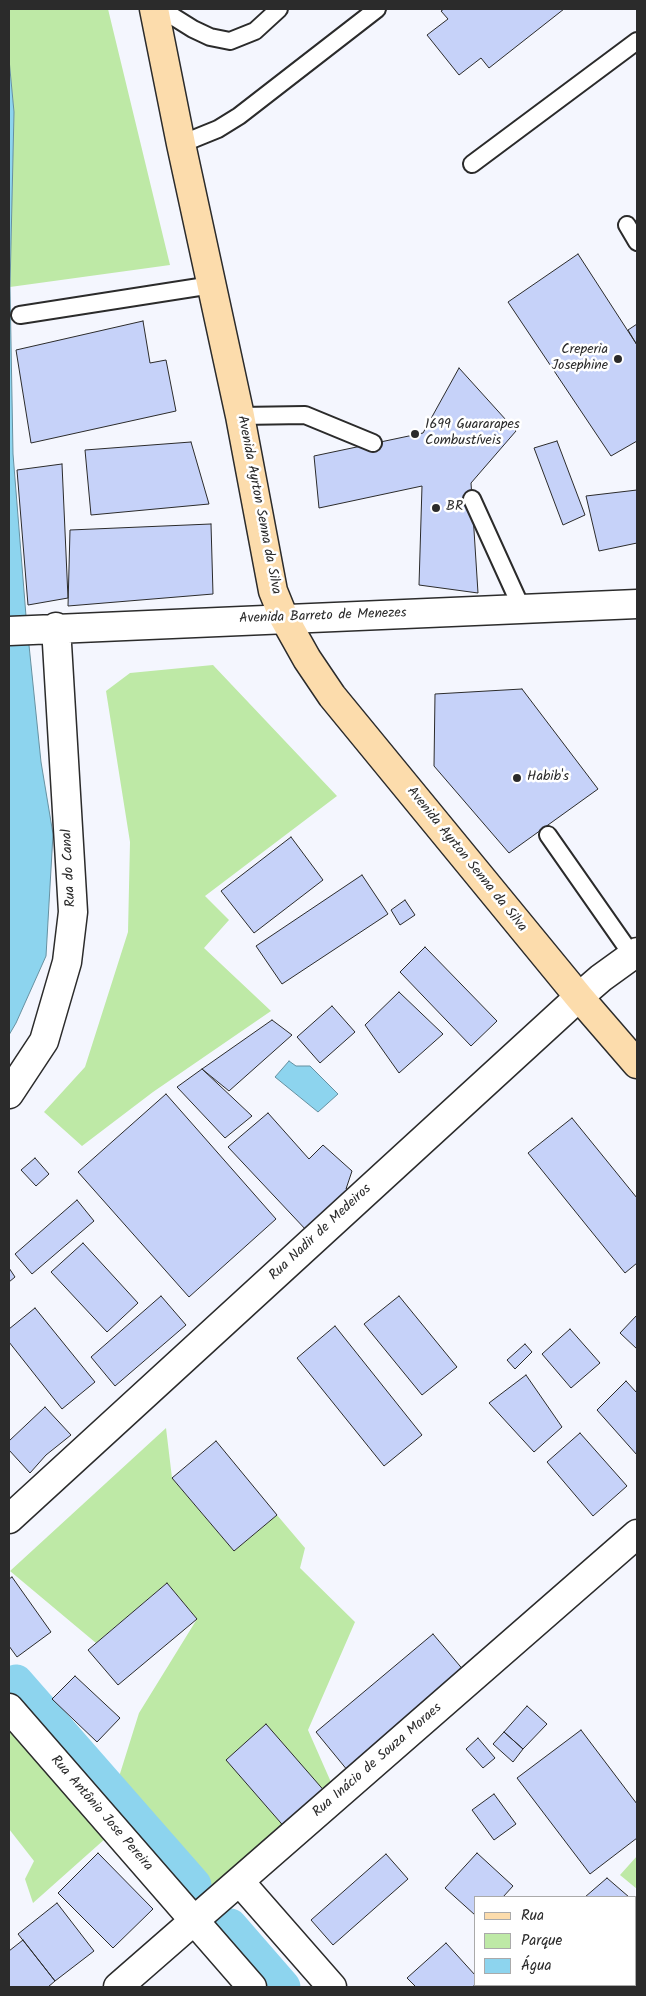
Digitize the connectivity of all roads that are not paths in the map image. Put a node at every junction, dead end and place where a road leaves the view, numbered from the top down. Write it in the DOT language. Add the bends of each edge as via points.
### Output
graph roads {
  1 [pos="154,9"];
  2 [pos="161,9"];
  3 [pos="279,9"];
  4 [pos="377,9"];
  5 [pos="637,42"];
  6 [pos="181,144"];
  7 [pos="472,164"];
  8 [pos="627,226"];
  9 [pos="637,242"];
  10 [pos="212,286"];
  11 [pos="20,315"];
  12 [pos="240,416"];
  13 [pos="373,444"];
  14 [pos="472,499"];
  15 [pos="637,604"];
  16 [pos="522,609"];
  17 [pos="284,618"];
  18 [pos="32,629"];
  19 [pos="548,835"];
  20 [pos="634,954"];
  21 [pos="579,997"];
  22 [pos="637,1064"];
  23 [pos="9,1094"];
  24 [pos="9,1519"];
  25 [pos="637,1534"];
  26 [pos="9,1708"];
  27 [pos="240,1882"];
  28 [pos="194,1920"];
  29 [pos="118,1987"];
  30 [pos="252,1987"];
  31 [pos="332,1987"];
  1 -- 6 [label="main road, Avenida Ayrton Senna da Silva"];
  2 -- 3 [label="lane" via="201,33 230,41 255,31"];
  4 -- 6 [label="lane" via="239,116 218,129"];
  5 -- 7 [label="lane"];
  6 -- 10 [label="main road, Avenida Ayrton Senna da Silva"];
  8 -- 9 [label="lane"];
  10 -- 11 [label="lane"];
  10 -- 12 [label="main road, Avenida Ayrton Senna da Silva"];
  12 -- 13 [label="lane" via="305,415"];
  12 -- 17 [label="main road, Avenida Ayrton Senna da Silva" via="273,591"];
  14 -- 16 [label="lane"];
  15 -- 16 [label="street, Avenida Barreto de Menezes"];
  16 -- 17 [label="street, Avenida Barreto de Menezes"];
  17 -- 18 [label="street, Avenida Barreto de Menezes"];
  17 -- 21 [label="main road, Avenida Ayrton Senna da Silva" via="332,696"];
  18 -- 23 [label="street, Rua do Canal" via="73,912 67,962 44,1041"];
  19 -- 20 [label="lane"];
  20 -- 21 [label="street, Rua Nadir de Medeiros"];
  21 -- 22 [label="main road, Avenida Ayrton Senna da Silva"];
  21 -- 24 [label="street, Rua Nadir de Medeiros"];
  25 -- 27 [label="street, Rua Inácio de Souza Moraes"];
  26 -- 28 [label="street, Rua Antônio Jose Pereira"];
  27 -- 28 [label="street, Rua Inácio de Souza Moraes"];
  27 -- 31 [label="street"];
  28 -- 29 [label="street, Rua Inácio de Souza Moraes"];
  28 -- 30 [label="street, Rua Antônio Jose Pereira"];
}
